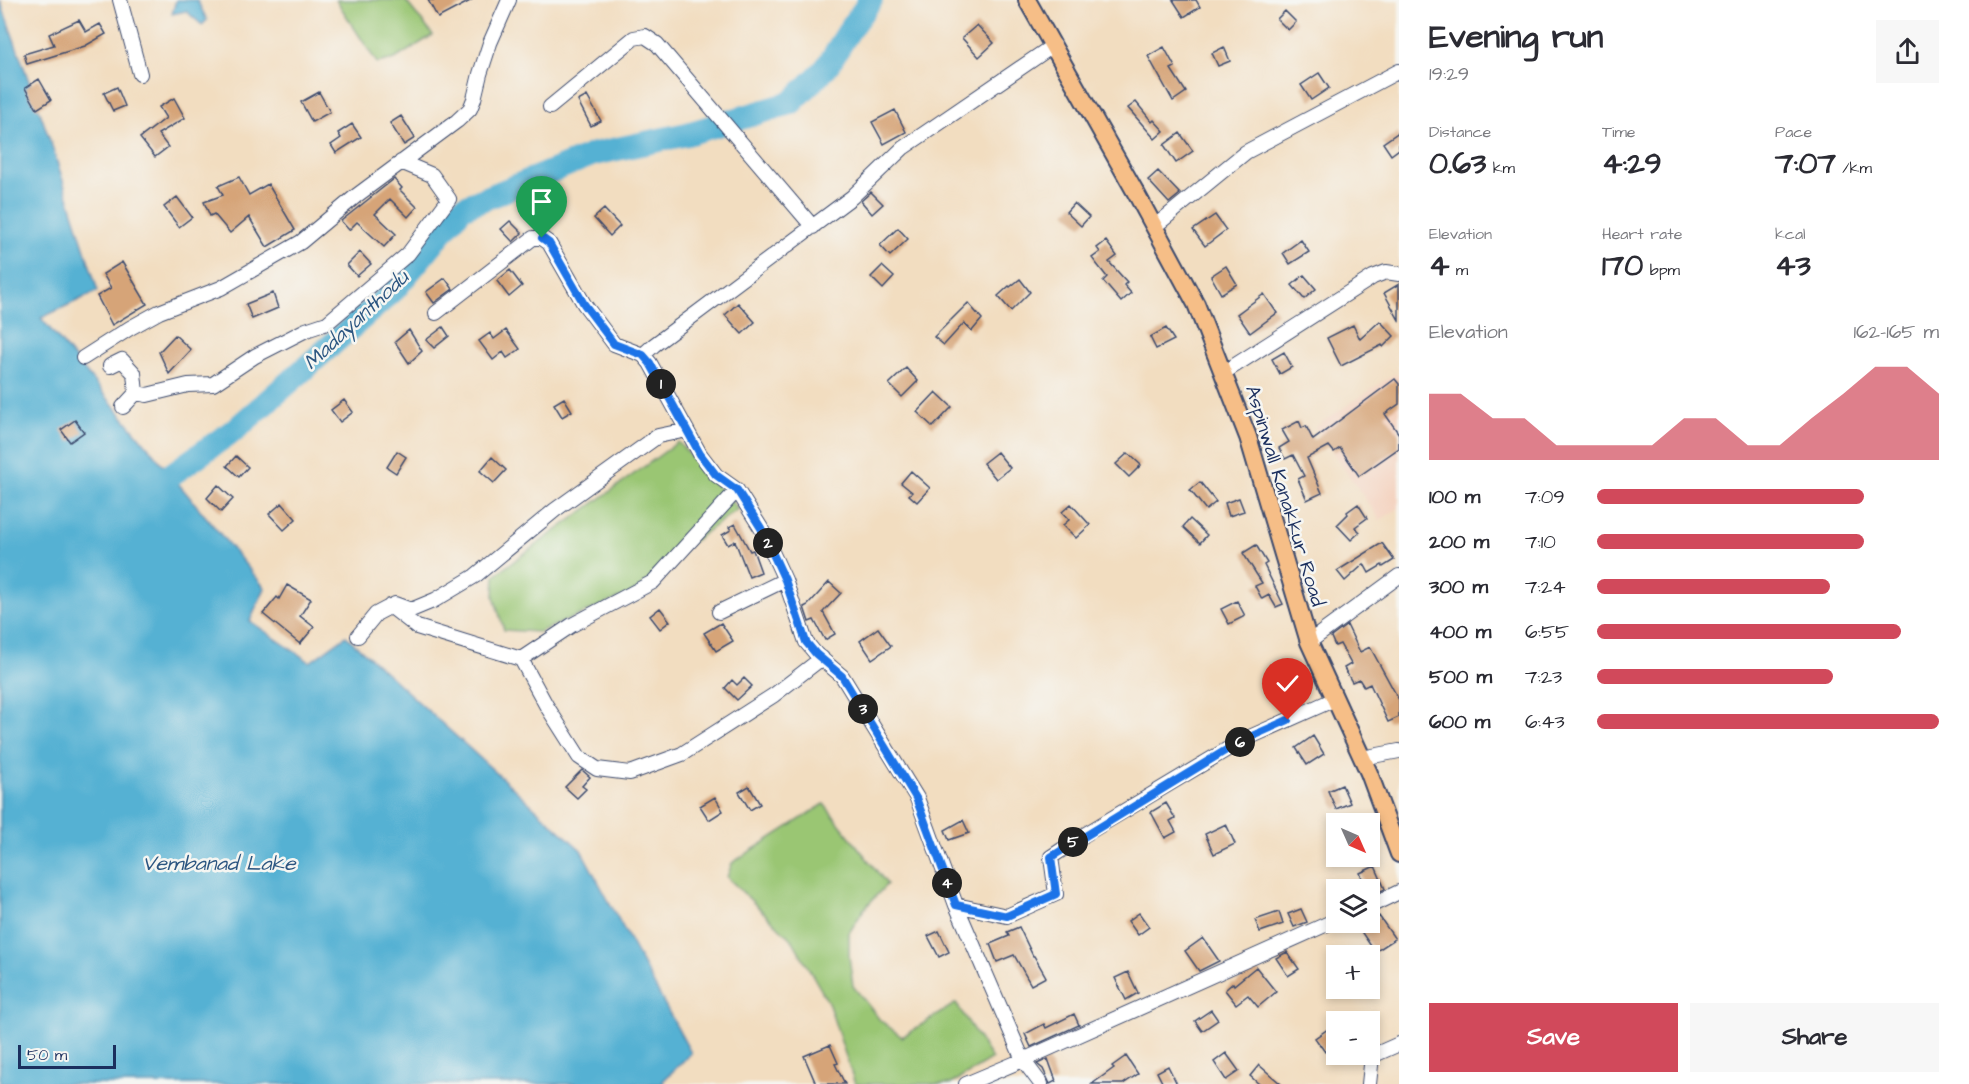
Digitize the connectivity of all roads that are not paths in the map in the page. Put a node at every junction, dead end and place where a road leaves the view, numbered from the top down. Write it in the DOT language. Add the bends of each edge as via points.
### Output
graph roads {
  1 [pos="120,0"];
  2 [pos="509,0"];
  3 [pos="1027,0"];
  4 [pos="1054,45"];
  5 [pos="1399,71"];
  6 [pos="140,74"];
  7 [pos="550,107"];
  8 [pos="401,162"];
  9 [pos="813,227"];
  10 [pos="1154,227"];
  11 [pos="1399,274"];
  12 [pos="436,313"];
  13 [pos="643,355"];
  14 [pos="83,358"];
  15 [pos="110,366"];
  16 [pos="1223,373"];
  17 [pos="136,393"];
  18 [pos="123,407"];
  19 [pos="687,430"];
  20 [pos="737,490"];
  21 [pos="1399,576"];
  22 [pos="785,580"];
  23 [pos="390,606"];
  24 [pos="718,612"];
  25 [pos="358,636"];
  26 [pos="1309,642"];
  27 [pos="822,658"];
  28 [pos="521,659"];
  29 [pos="1335,699"];
  30 [pos="1399,751"];
  31 [pos="1362,758"];
  32 [pos="1399,854"];
  33 [pos="1399,892"];
  34 [pos="1380,901"];
  35 [pos="956,905"];
  36 [pos="1326,924"];
  37 [pos="1399,1044"];
  38 [pos="1023,1060"];
  39 [pos="966,1084"];
  40 [pos="1041,1084"];
  41 [pos="1369,1084"];
  1 -- 6 [label="street"];
  2 -- 8 [label="street" via="490,43 470,109"];
  3 -- 4 [label="main road, Aspinwall Kanakkur Road"];
  4 -- 9 [label="street" via="903,148 852,197"];
  4 -- 10 [label="main road, Aspinwall Kanakkur Road"];
  5 -- 10 [label="street" via="1246,152"];
  7 -- 9 [label="street" via="634,38 645,36 657,44"];
  8 -- 14 [label="street" via="301,242 221,288 159,312"];
  8 -- 17 [label="street" via="432,175 449,199 408,254 327,323 255,356 213,384 188,385 147,395"];
  9 -- 13 [label="street"];
  10 -- 16 [label="main road, Aspinwall Kanakkur Road" via="1196,304"];
  11 -- 16 [label="street" via="1386,272 1373,277"];
  12 -- 13 [label="street" via="533,238 542,238 614,344"];
  13 -- 19 [label="street"];
  15 -- 17 [label="street" via="122,360 134,373"];
  16 -- 26 [label="main road, Aspinwall Kanakkur Road" via="1251,447"];
  17 -- 18 [label="street"];
  19 -- 20 [label="street" via="716,475"];
  19 -- 23 [label="street" via="658,436 555,510 475,576 435,600 411,610"];
  20 -- 22 [label="street" via="761,528"];
  20 -- 28 [label="street" via="653,582 572,625"];
  21 -- 26 [label="street"];
  22 -- 24 [label="street"];
  22 -- 27 [label="street" via="806,642"];
  23 -- 25 [label="street" via="376,614"];
  23 -- 28 [label="street" via="417,627"];
  26 -- 29 [label="main road, Aspinwall Kanakkur Road"];
  27 -- 28 [label="street" via="774,695 682,754 630,773 597,769 579,757"];
  27 -- 35 [label="street" via="842,676 916,798"];
  29 -- 31 [label="main road, Aspinwall Kanakkur Road"];
  29 -- 35 [label="street" via="1241,741 1051,857 1056,894 1007,916"];
  30 -- 31 [label="street"];
  31 -- 32 [label="main road, Aspinwall Kanakkur Road"];
  33 -- 34 [label="street"];
  35 -- 38 [label="street"];
  36 -- 38 [label="street"];
  37 -- 41 [label="street" via="1372,1056"];
  38 -- 39 [label="street"];
  38 -- 40 [label="street"];
}
